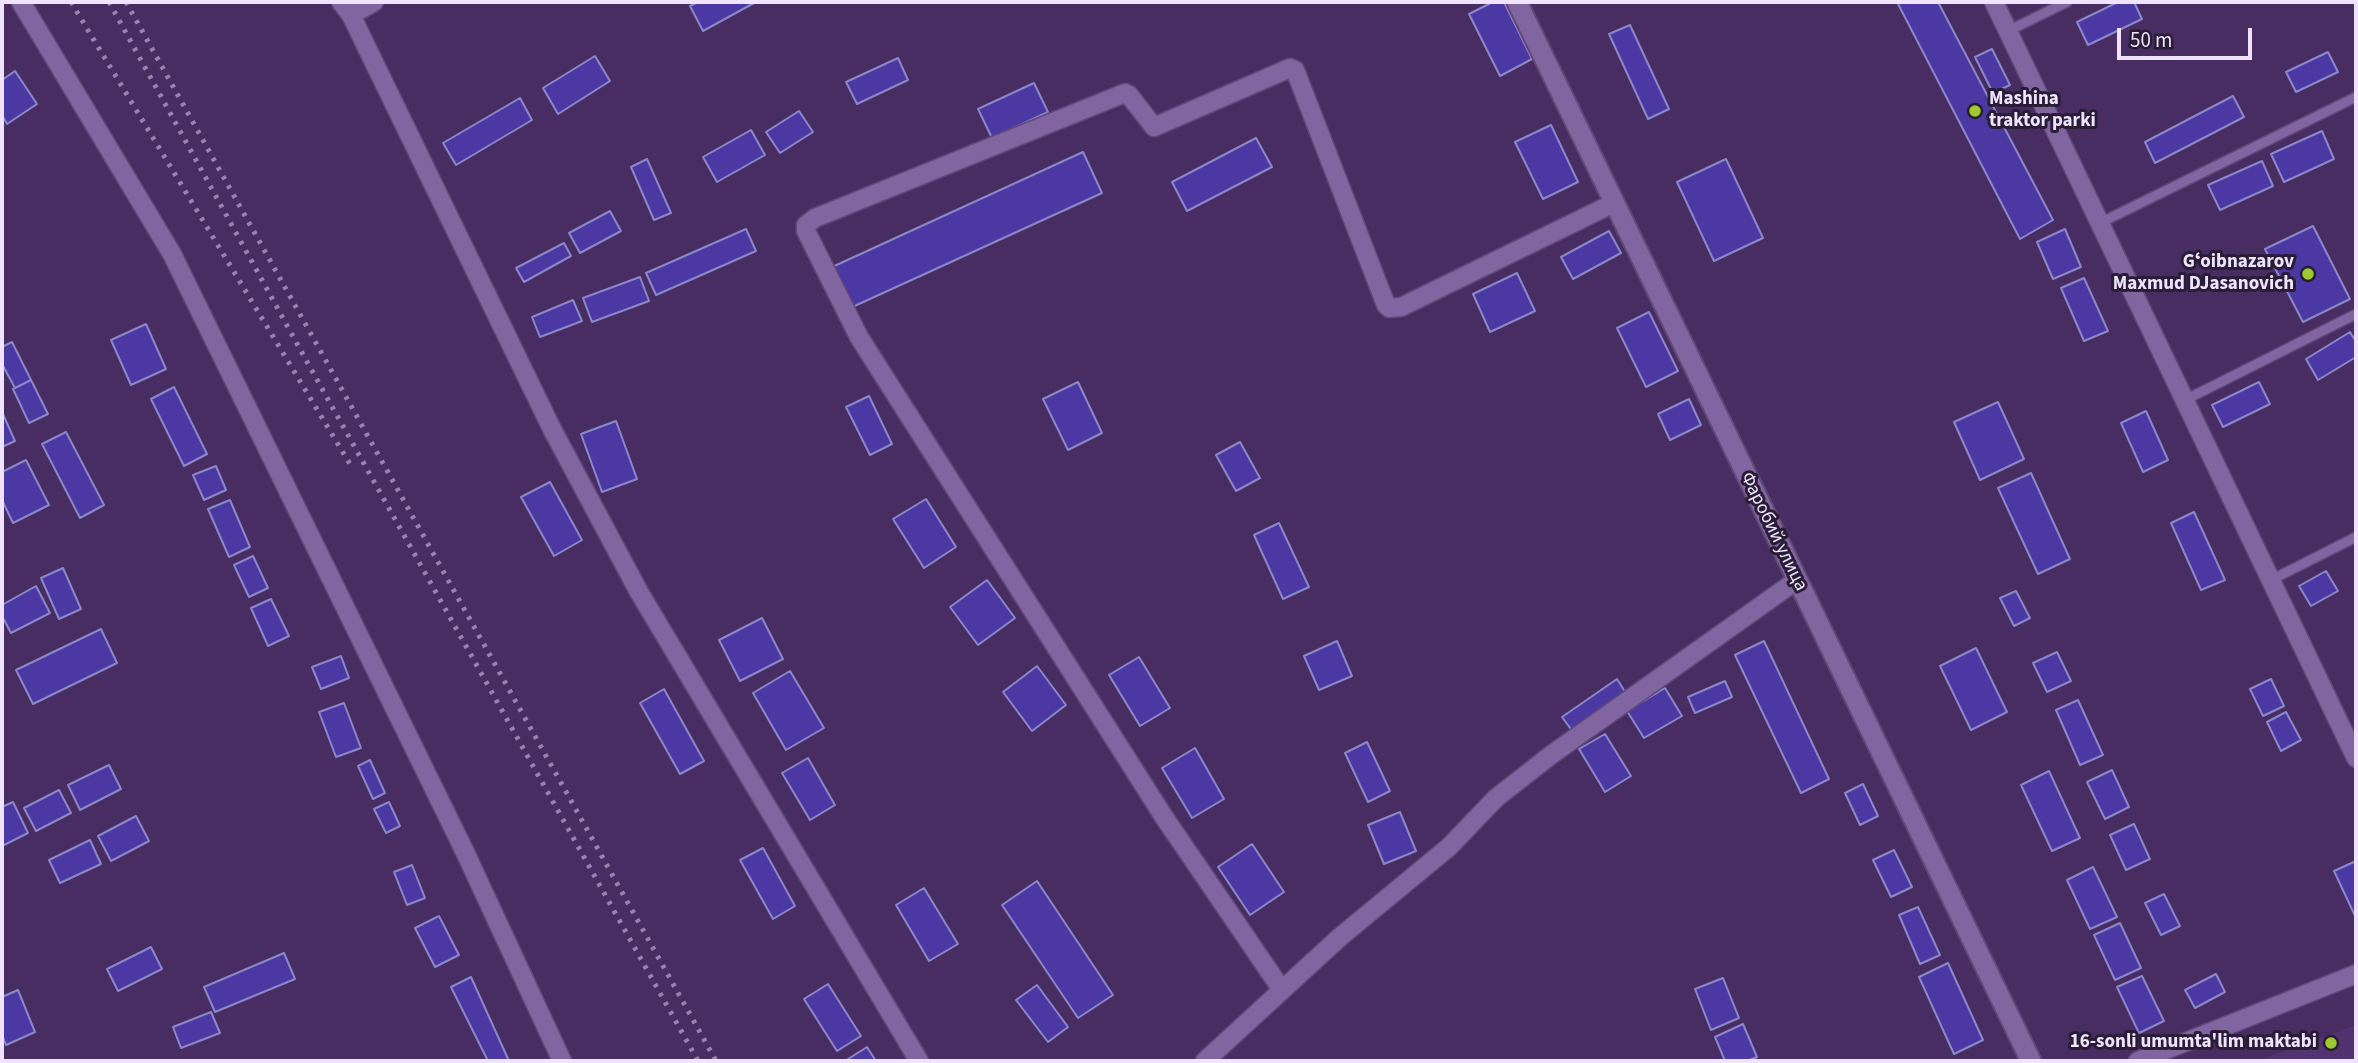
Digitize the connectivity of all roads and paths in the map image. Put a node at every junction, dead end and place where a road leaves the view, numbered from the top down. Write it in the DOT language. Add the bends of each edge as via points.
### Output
graph roads {
  1 [pos="21,2"];
  2 [pos="374,2"];
  3 [pos="1517,2"];
  4 [pos="1994,2"];
  5 [pos="2067,2"];
  6 [pos="346,8"];
  7 [pos="2008,31"];
  8 [pos="2356,97"];
  9 [pos="1614,203"];
  10 [pos="2100,223"];
  11 [pos="2356,314"];
  12 [pos="2185,400"];
  13 [pos="2356,537"];
  14 [pos="1797,580"];
  15 [pos="2271,580"];
  16 [pos="2356,758"];
  17 [pos="2356,974"];
  18 [pos="1282,990"];
  19 [pos="562,1061"];
  20 [pos="919,1061"];
  21 [pos="1206,1061"];
  22 [pos="2031,1061"];
  23 [pos="2138,1061"];
  1 -- 19 [label="street" via="172,254 465,852"];
  2 -- 6 [label="street"];
  3 -- 9 [label="street, Фаробий улица"];
  4 -- 7 [label="street"];
  5 -- 7 [label="lane"];
  6 -- 20 [label="street" via="552,429 639,592"];
  7 -- 10 [label="street"];
  8 -- 10 [label="lane"];
  9 -- 14 [label="street, Фаробий улица"];
  9 -- 18 [label="street" via="1401,307 1389,307 1290,68 1158,126 1150,124 1125,93 806,225 859,337 1164,817"];
  10 -- 12 [label="street"];
  11 -- 12 [label="lane"];
  12 -- 15 [label="street"];
  13 -- 15 [label="lane"];
  14 -- 18 [label="street" via="1550,755"];
  14 -- 22 [label="street, Фаробий улица"];
  15 -- 16 [label="street"];
  17 -- 23 [label="street"];
  18 -- 21 [label="street"];
}
